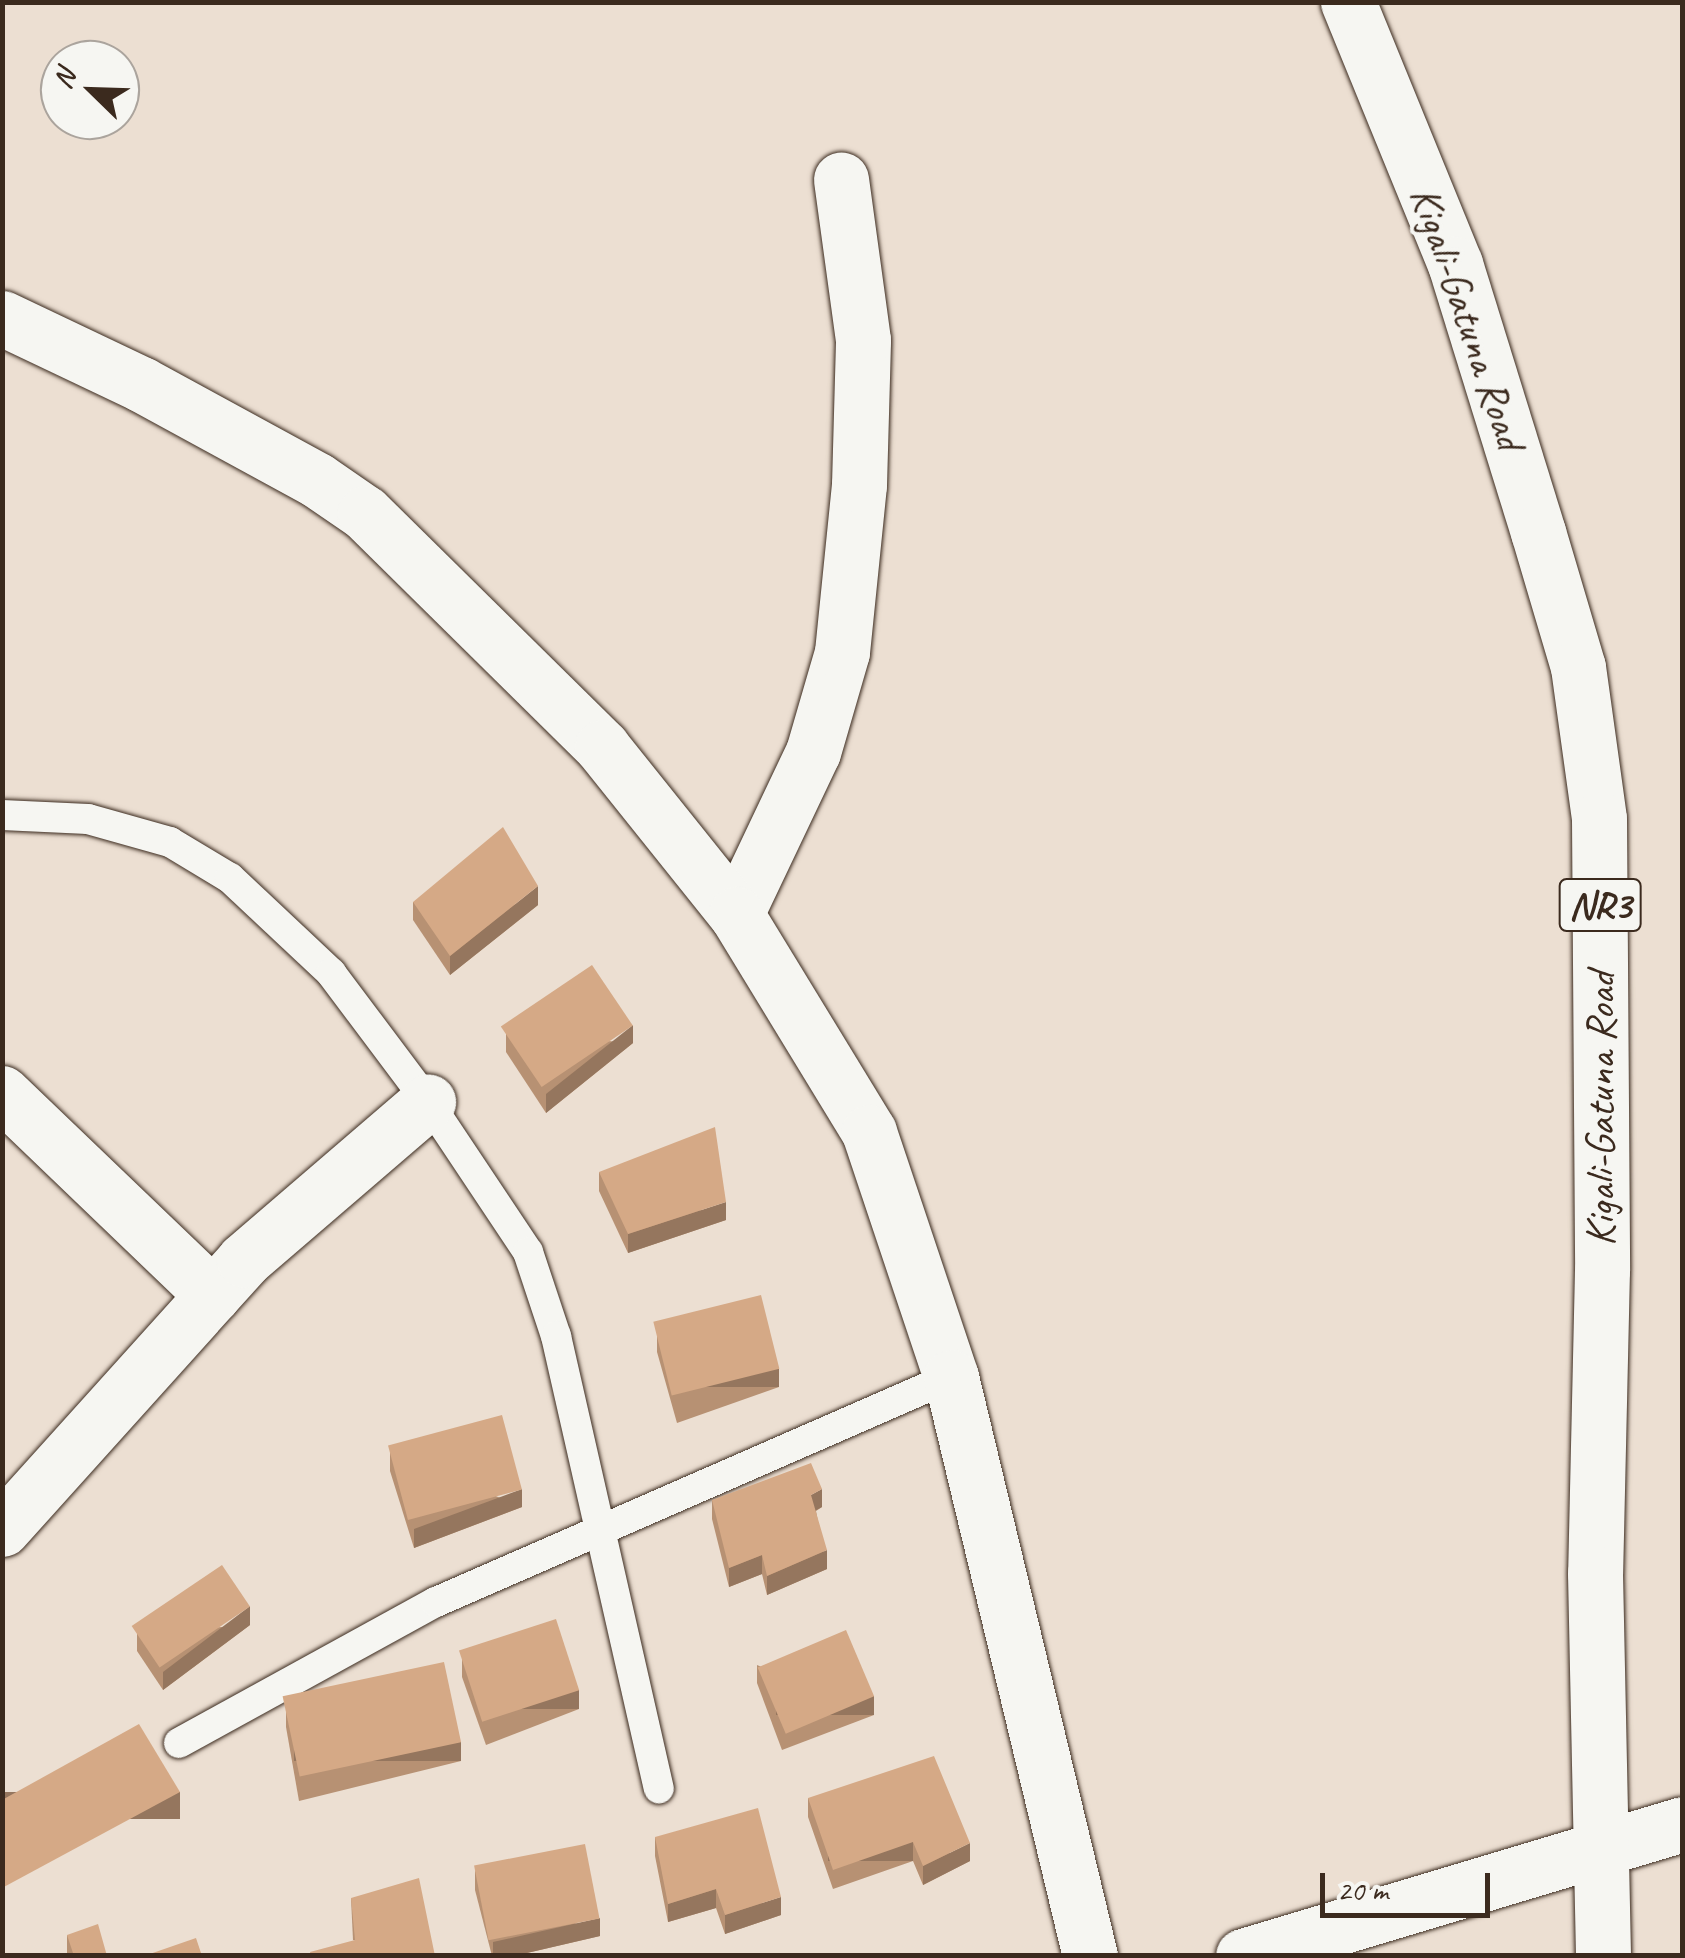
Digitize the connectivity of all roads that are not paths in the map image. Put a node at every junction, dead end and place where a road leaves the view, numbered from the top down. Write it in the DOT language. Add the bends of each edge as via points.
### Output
graph roads {
  1 [pos="1348,2"];
  2 [pos="841,179"];
  3 [pos="2,318"];
  4 [pos="2,815"];
  5 [pos="736,914"];
  6 [pos="2,1093"];
  7 [pos="428,1102"];
  8 [pos="214,1295"];
  9 [pos="951,1376"];
  10 [pos="2,1529"];
  11 [pos="597,1531"];
  12 [pos="179,1744"];
  13 [pos="659,1788"];
  14 [pos="1682,1824"];
  15 [pos="1603,1849"];
  16 [pos="1090,1956"];
  17 [pos="1243,1956"];
  18 [pos="1602,1956"];
  1 -- 15 [label="main road, Kigali-Gatuna Road / NR3" via="1455,264 1584,705 1599,819 1602,1270 1595,1572"];
  2 -- 5 [label="main road" via="863,340 859,485 842,652 813,752"];
  3 -- 5 [label="main road" via="141,384 365,513 602,746"];
  4 -- 7 [label="lane" via="121,828 170,842 230,878 332,973"];
  5 -- 9 [label="main road" via="869,1132"];
  6 -- 8 [label="main road"];
  7 -- 8 [label="main road" via="244,1260"];
  7 -- 11 [label="lane" via="528,1252 556,1336"];
  8 -- 10 [label="main road"];
  9 -- 11 [label="lane"];
  9 -- 16 [label="main road"];
  11 -- 12 [label="lane" via="436,1602"];
  11 -- 13 [label="lane"];
  14 -- 15 [label="main road"];
  15 -- 17 [label="main road"];
  15 -- 18 [label="main road, Kigali-Gatuna Road / NR3"];
}
